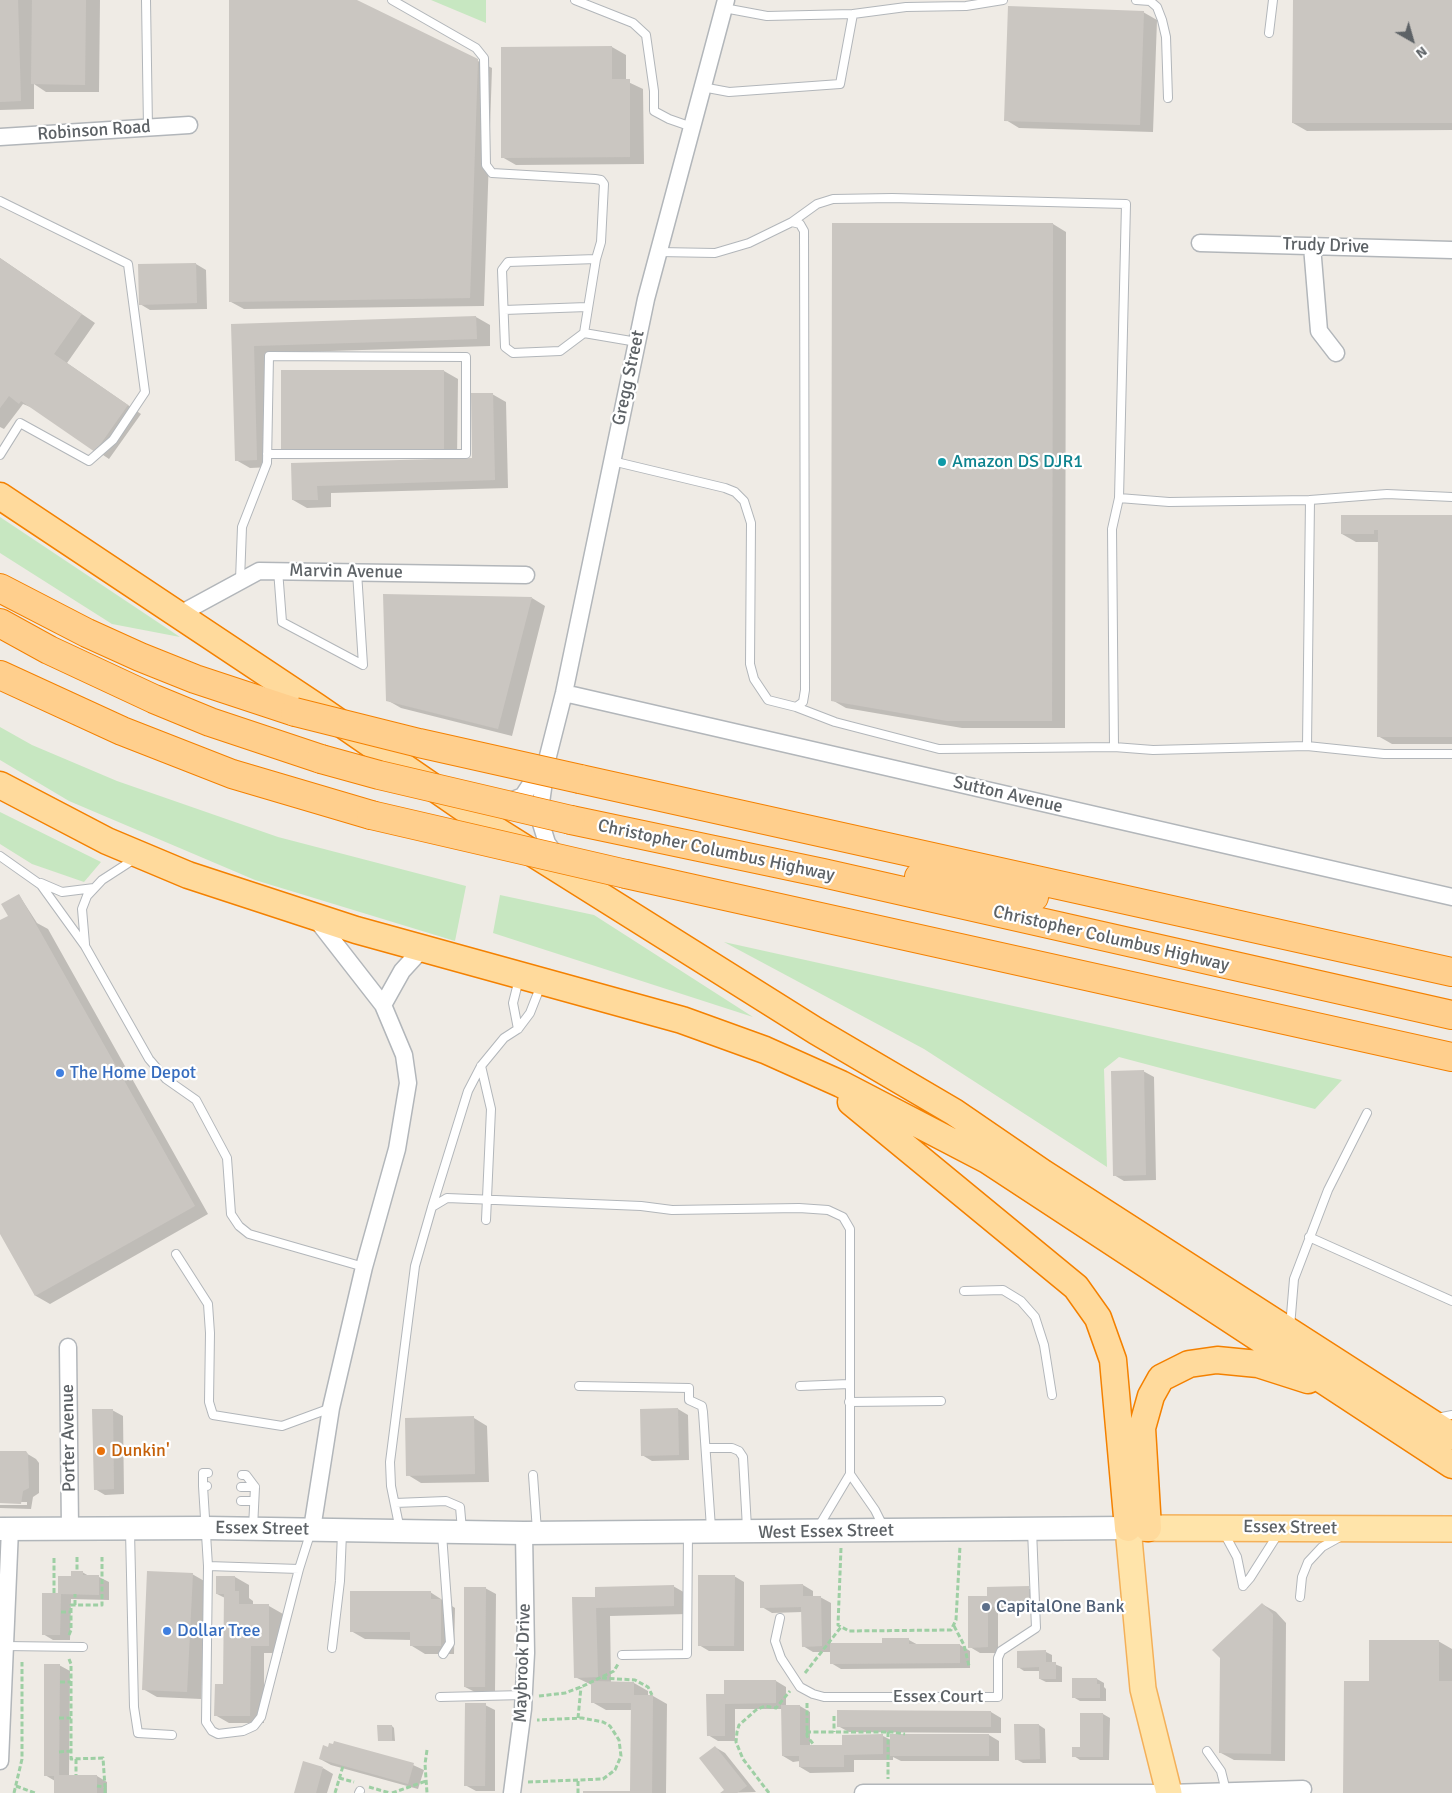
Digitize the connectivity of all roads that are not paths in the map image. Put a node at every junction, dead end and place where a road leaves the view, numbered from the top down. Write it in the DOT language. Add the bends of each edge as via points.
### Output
graph roads {
  1 [pos="146,0"];
  2 [pos="392,0"];
  3 [pos="575,0"];
  4 [pos="1003,0"];
  5 [pos="1136,0"];
  6 [pos="1272,0"];
  7 [pos="725,4"];
  8 [pos="853,14"];
  9 [pos="1269,33"];
  10 [pos="702,87"];
  11 [pos="1168,98"];
  12 [pos="189,125"];
  13 [pos="692,126"];
  14 [pos="148,128"];
  15 [pos="0,137"];
  16 [pos="0,200"];
  17 [pos="792,222"];
  18 [pos="1200,243"];
  19 [pos="1312,246"];
  20 [pos="1452,250"];
  21 [pos="659,252"];
  22 [pos="596,259"];
  23 [pos="587,307"];
  24 [pos="504,310"];
  25 [pos="584,333"];
  26 [pos="637,342"];
  27 [pos="1336,353"];
  28 [pos="267,454"];
  29 [pos="0,455"];
  30 [pos="612,461"];
  31 [pos="0,496"];
  32 [pos="1452,496"];
  33 [pos="1119,498"];
  34 [pos="1310,500"];
  35 [pos="278,570"];
  36 [pos="357,572"];
  37 [pos="526,575"];
  38 [pos="240,580"];
  39 [pos="0,588"];
  40 [pos="178,615"];
  41 [pos="0,623"];
  42 [pos="0,663"];
  43 [pos="0,675"];
  44 [pos="564,692"];
  45 [pos="796,707"];
  46 [pos="72,709"];
  47 [pos="1307,746"];
  48 [pos="1114,747"];
  49 [pos="1452,754"];
  50 [pos="547,760"];
  51 [pos="0,785"];
  52 [pos="467,810"];
  53 [pos="140,855"];
  54 [pos="0,856"];
  55 [pos="823,873"];
  56 [pos="574,878"];
  57 [pos="34,880"];
  58 [pos="95,888"];
  59 [pos="1452,897"];
  60 [pos="314,917"];
  61 [pos="1238,926"];
  62 [pos="85,946"];
  63 [pos="423,948"];
  64 [pos="1452,972"];
  65 [pos="531,977"];
  66 [pos="384,1005"];
  67 [pos="1452,1015"];
  68 [pos="518,1029"];
  69 [pos="1452,1057"];
  70 [pos="481,1066"];
  71 [pos="814,1072"];
  72 [pos="1367,1113"];
  73 [pos="488,1200"];
  74 [pos="432,1207"];
  75 [pos="486,1220"];
  76 [pos="1309,1237"];
  77 [pos="176,1254"];
  78 [pos="364,1267"];
  79 [pos="964,1291"];
  80 [pos="1452,1301"];
  81 [pos="1290,1332"];
  82 [pos="68,1347"];
  83 [pos="849,1384"];
  84 [pos="579,1386"];
  85 [pos="800,1386"];
  86 [pos="1338,1390"];
  87 [pos="1052,1395"];
  88 [pos="941,1401"];
  89 [pos="849,1402"];
  90 [pos="331,1408"];
  91 [pos="1452,1415"];
  92 [pos="1426,1419"];
  93 [pos="1452,1436"];
  94 [pos="706,1448"];
  95 [pos="1452,1465"];
  96 [pos="208,1473"];
  97 [pos="850,1474"];
  98 [pos="242,1475"];
  99 [pos="533,1475"];
  100 [pos="241,1487"];
  101 [pos="255,1487"];
  102 [pos="254,1501"];
  103 [pos="241,1502"];
  104 [pos="396,1503"];
  105 [pos="1220,1527"];
  106 [pos="206,1528"];
  107 [pos="1138,1528"];
  108 [pos="1287,1528"];
  109 [pos="5,1529"];
  110 [pos="70,1529"];
  111 [pos="312,1529"];
  112 [pos="1360,1529"];
  113 [pos="1452,1529"];
  114 [pos="130,1530"];
  115 [pos="253,1530"];
  116 [pos="342,1530"];
  117 [pos="1032,1530"];
  118 [pos="400,1531"];
  119 [pos="452,1532"];
  120 [pos="814,1532"];
  121 [pos="886,1532"];
  122 [pos="531,1533"];
  123 [pos="688,1533"];
  124 [pos="711,1533"];
  125 [pos="747,1533"];
  126 [pos="208,1566"];
  127 [pos="299,1569"];
  128 [pos="1300,1597"];
  129 [pos="780,1618"];
  130 [pos="5,1646"];
  131 [pos="83,1647"];
  132 [pos="332,1648"];
  133 [pos="442,1654"];
  134 [pos="622,1655"];
  135 [pos="440,1697"];
  136 [pos="524,1697"];
  137 [pos="172,1735"];
  138 [pos="1207,1751"];
  139 [pos="0,1761"];
  140 [pos="513,1788"];
  141 [pos="1226,1791"];
  142 [pos="1307,1791"];
  143 [pos="863,1793"];
  144 [pos="888,1793"];
  145 [pos="1169,1793"];
  1 -- 14 [label="lane"];
  2 -- 22 [label="lane" via="476,48 484,58 488,170 496,174 601,180 604,184 601,242"];
  3 -- 13 [label="lane" via="633,23 646,35 654,111"];
  4 -- 8 [label="lane" via="966,6 906,7"];
  5 -- 11 [label="lane" via="1150,1 1162,20 1166,37"];
  6 -- 9 [label="lane"];
  7 -- 8 [label="lane" via="767,16"];
  7 -- 10 [label="street, Gregg Street"];
  8 -- 10 [label="lane" via="840,84 729,92"];
  10 -- 13 [label="street, Gregg Street"];
  12 -- 14 [label="street, Robinson Road"];
  13 -- 21 [label="street, Gregg Street"];
  14 -- 15 [label="street, Robinson Road"];
  16 -- 29 [label="lane" via="128,264 145,392 113,440 89,461 20,423"];
  17 -- 21 [label="lane" via="749,243 715,253"];
  17 -- 33 [label="lane" via="816,204 834,199 1126,204"];
  17 -- 45 [label="lane" via="800,224 804,232 805,690 803,702"];
  18 -- 19 [label="street, Trudy Drive"];
  19 -- 20 [label="street, Trudy Drive"];
  19 -- 27 [label="street" via="1319,331"];
  21 -- 26 [label="street, Gregg Street"];
  22 -- 23 [label="lane"];
  22 -- 24 [label="lane" via="508,262 502,270"];
  23 -- 24 [label="lane"];
  23 -- 25 [label="lane"];
  24 -- 25 [label="lane" via="505,347 513,353 560,352"];
  25 -- 26 [label="lane"];
  26 -- 30 [label="street, Gregg Street"];
  28 -- 28 [label="lane" via="269,356 466,357 466,454"];
  28 -- 38 [label="lane" via="267,463 242,527"];
  30 -- 44 [label="street, Gregg Street"];
  30 -- 45 [label="lane" via="725,488 744,501 751,523 750,664 754,680 768,700"];
  31 -- 40 [label="highway"];
  32 -- 34 [label="lane" via="1388,494"];
  33 -- 34 [label="lane" via="1169,502"];
  33 -- 48 [label="lane" via="1112,529"];
  34 -- 47 [label="lane"];
  35 -- 36 [label="street, Marvin Avenue"];
  35 -- 36 [label="lane" via="282,622 363,665"];
  35 -- 38 [label="street, Marvin Avenue" via="260,571"];
  36 -- 37 [label="street, Marvin Avenue"];
  38 -- 40 [label="street, Marvin Avenue"];
  39 -- 61 [label="highway, bridge" via="140,657 194,679 295,712 418,743"];
  40 -- 52 [label="highway"];
  41 -- 55 [label="highway, Christopher Columbus Highway, bridge" via="49,650 154,699 210,722 321,759 571,820"];
  42 -- 46 [label="highway"];
  43 -- 46 [label="highway"];
  44 -- 50 [label="street, Gregg Street"];
  44 -- 59 [label="street, Sutton Avenue"];
  45 -- 48 [label="lane" via="835,722 939,749"];
  46 -- 69 [label="highway, bridge" via="232,774 371,815"];
  47 -- 48 [label="lane" via="1153,750"];
  47 -- 49 [label="lane" via="1384,754"];
  50 -- 52 [label="street, Gregg Street" via="523,796 496,807"];
  50 -- 56 [label="street, Gregg Street" via="539,817 547,844"];
  51 -- 53 [label="highway"];
  52 -- 56 [label="highway"];
  53 -- 58 [label="lane"];
  53 -- 60 [label="highway" via="188,875"];
  54 -- 57 [label="lane"];
  55 -- 61 [label="highway" via="884,871 1128,914"];
  55 -- 67 [label="highway, Christopher Columbus Highway"];
  56 -- 81 [label="highway" via="801,1022 954,1112"];
  57 -- 58 [label="lane" via="62,892"];
  57 -- 62 [label="lane" via="59,908"];
  58 -- 62 [label="lane" via="87,896 82,909"];
  60 -- 63 [label="highway"];
  60 -- 66 [label="street"];
  61 -- 64 [label="highway"];
  62 -- 78 [label="lane" via="149,1059 166,1078 198,1103 227,1158 231,1214 240,1226 249,1234"];
  63 -- 65 [label="highway"];
  63 -- 66 [label="street" via="402,971"];
  65 -- 68 [label="lane" via="530,1013"];
  65 -- 68 [label="lane" via="513,1003"];
  65 -- 71 [label="highway" via="682,1020 766,1050"];
  66 -- 78 [label="street" via="404,1054 408,1083 397,1149"];
  68 -- 70 [label="lane" via="504,1038"];
  70 -- 73 [label="lane" via="491,1109"];
  70 -- 74 [label="lane" via="468,1091"];
  71 -- 86 [label="highway" via="987,1160"];
  71 -- 107 [label="highway" via="1076,1287 1098,1318 1113,1360"];
  72 -- 76 [label="lane" via="1328,1190"];
  73 -- 74 [label="lane" via="447,1198"];
  73 -- 75 [label="lane"];
  73 -- 83 [label="lane" via="672,1210 799,1208 828,1210 843,1217 850,1229"];
  74 -- 104 [label="lane" via="415,1266 390,1462 390,1486"];
  76 -- 80 [label="lane"];
  76 -- 81 [label="lane" via="1294,1279"];
  77 -- 90 [label="lane" via="208,1304 208,1402 213,1415 282,1426"];
  78 -- 90 [label="street"];
  79 -- 87 [label="lane" via="1003,1290 1021,1301 1035,1317 1044,1345"];
  81 -- 92 [label="highway"];
  82 -- 110 [label="street, Porter Avenue"];
  83 -- 85 [label="lane"];
  83 -- 89 [label="lane"];
  84 -- 94 [label="lane" via="689,1388 689,1400 702,1406"];
  86 -- 95 [label="highway"];
  86 -- 107 [label="highway" via="1258,1364 1217,1360 1189,1364 1161,1378 1151,1396 1142,1428"];
  88 -- 89 [label="lane"];
  89 -- 97 [label="lane"];
  90 -- 111 [label="street"];
  91 -- 92 [label="lane"];
  92 -- 93 [label="highway"];
  94 -- 124 [label="lane"];
  94 -- 125 [label="lane" via="732,1448 743,1456"];
  96 -- 106 [label="lane" via="203,1473"];
  97 -- 120 [label="lane"];
  97 -- 121 [label="lane"];
  98 -- 101 [label="lane" via="246,1475"];
  99 -- 122 [label="lane"];
  100 -- 101 [label="lane"];
  101 -- 102 [label="lane"];
  102 -- 103 [label="lane"];
  102 -- 115 [label="lane"];
  104 -- 118 [label="lane"];
  104 -- 119 [label="lane" via="446,1501 460,1507"];
  105 -- 107 [label="main road, Essex Street"];
  105 -- 108 [label="main road, Essex Street"];
  105 -- 108 [label="lane" via="1237,1558 1243,1586 1277,1536"];
  106 -- 114 [label="main road, Essex Street"];
  106 -- 115 [label="main road, Essex Street"];
  106 -- 126 [label="lane"];
  107 -- 117 [label="main road, West Essex Street"];
  107 -- 145 [label="main road" via="1143,1689"];
  108 -- 112 [label="main road, Essex Street"];
  109 -- 110 [label="main road, Essex Street"];
  109 -- 130 [label="street"];
  110 -- 114 [label="main road, Essex Street"];
  111 -- 115 [label="main road, Essex Street"];
  111 -- 116 [label="main road, Essex Street"];
  111 -- 127 [label="lane"];
  112 -- 113 [label="main road, Essex Street"];
  112 -- 128 [label="lane" via="1322,1547 1308,1562 1302,1577"];
  114 -- 137 [label="lane" via="134,1707 138,1733"];
  116 -- 118 [label="main road, Essex Street"];
  116 -- 132 [label="lane"];
  117 -- 121 [label="main road, West Essex Street"];
  117 -- 129 [label="lane, Essex Court" via="1036,1628 1001,1651 998,1658 998,1697 824,1697 806,1691 787,1669 775,1641"];
  118 -- 119 [label="main road, Essex Street"];
  119 -- 122 [label="main road, Essex Street"];
  119 -- 133 [label="lane" via="450,1643"];
  120 -- 121 [label="main road, West Essex Street"];
  120 -- 125 [label="main road, West Essex Street"];
  122 -- 123 [label="main road, West Essex Street"];
  122 -- 136 [label="street, Maybrook Drive"];
  123 -- 124 [label="main road, West Essex Street"];
  123 -- 134 [label="lane" via="687,1654"];
  124 -- 125 [label="main road, West Essex Street"];
  126 -- 127 [label="lane"];
  126 -- 127 [label="lane" via="206,1722 218,1734 244,1731 261,1717"];
  130 -- 131 [label="lane"];
  130 -- 139 [label="street"];
  135 -- 136 [label="lane"];
  136 -- 140 [label="street, Maybrook Drive"];
  138 -- 141 [label="lane" via="1221,1771"];
  141 -- 142 [label="street"];
  141 -- 145 [label="street"];
  143 -- 144 [label="street"];
  144 -- 145 [label="street"];
}
